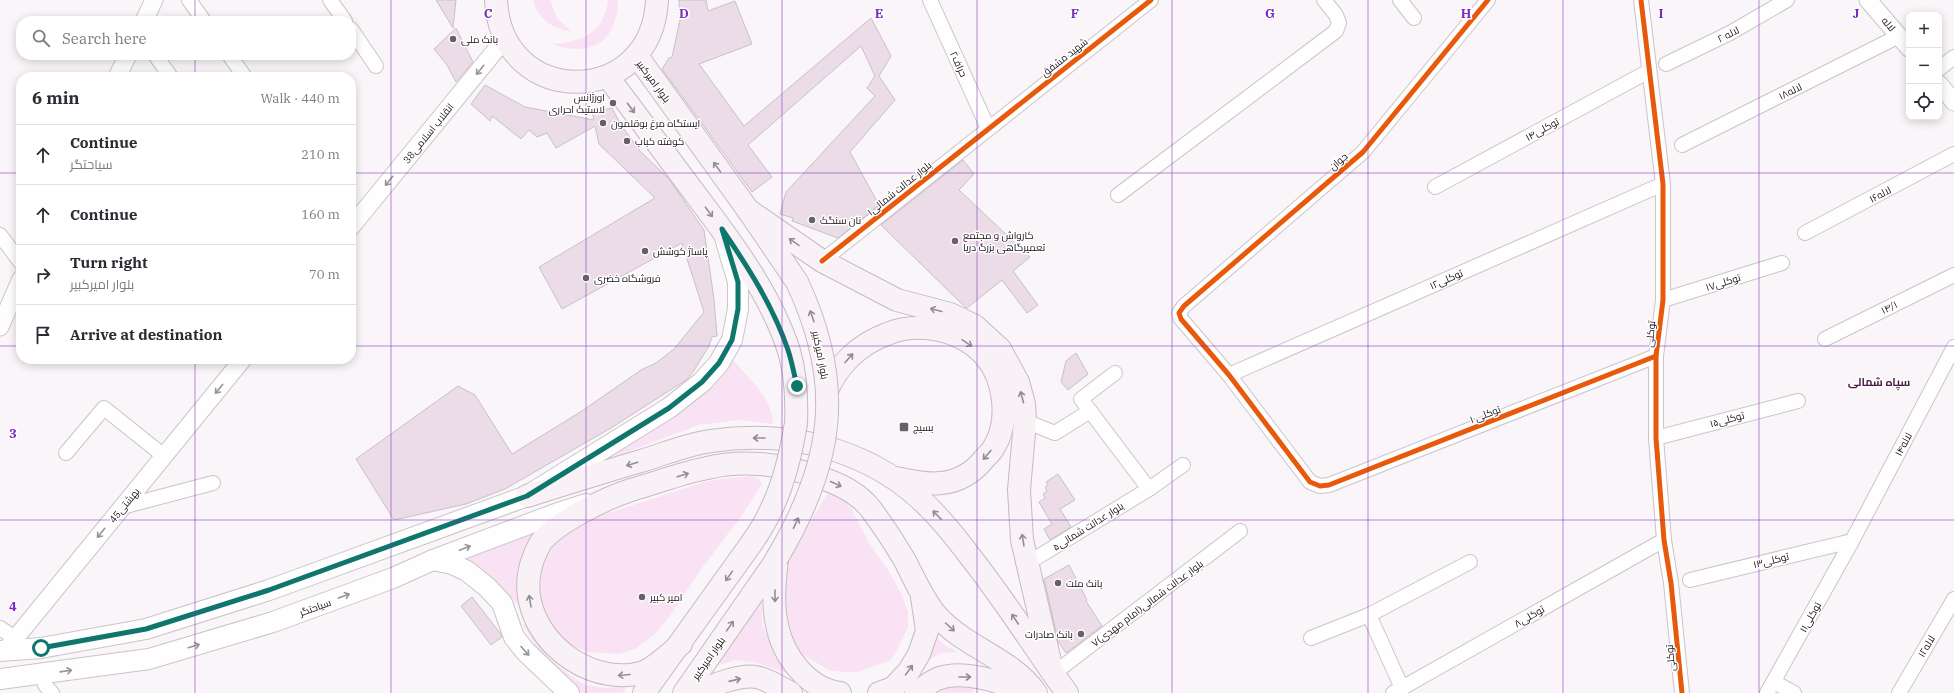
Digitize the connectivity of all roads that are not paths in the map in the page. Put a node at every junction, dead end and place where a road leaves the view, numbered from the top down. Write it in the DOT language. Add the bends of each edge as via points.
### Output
graph roads {
  1 [pos="154,0"];
  2 [pos="189,0"];
  3 [pos="330,0"];
  4 [pos="496,0"];
  5 [pos="657,0"];
  6 [pos="930,0"];
  7 [pos="1151,0"];
  8 [pos="1324,0"];
  9 [pos="1400,0"];
  10 [pos="1488,0"];
  11 [pos="1641,0"];
  12 [pos="1788,0"];
  13 [pos="1868,0"];
  14 [pos="146,16"];
  15 [pos="200,16"];
  16 [pos="341,16"];
  17 [pos="1414,18"];
  18 [pos="356,36"];
  19 [pos="504,40"];
  20 [pos="1904,42"];
  21 [pos="637,56"];
  22 [pos="1954,57"];
  23 [pos="126,60"];
  24 [pos="159,60"];
  25 [pos="233,60"];
  26 [pos="1666,64"];
  27 [pos="376,66"];
  28 [pos="1942,67"];
  29 [pos="1649,71"];
  30 [pos="120,72"];
  31 [pos="167,72"];
  32 [pos="241,72"];
  33 [pos="608,77"];
  34 [pos="1942,88"];
  35 [pos="1954,102"];
  36 [pos="988,128"];
  37 [pos="1682,145"];
  38 [pos="1954,154"];
  39 [pos="1663,184"];
  40 [pos="1435,187"];
  41 [pos="1118,195"];
  42 [pos="748,210"];
  43 [pos="356,221"];
  44 [pos="722,229"];
  45 [pos="1805,233"];
  46 [pos="0,235"];
  47 [pos="16,256"];
  48 [pos="822,261"];
  49 [pos="1782,264"];
  50 [pos="1954,275"];
  51 [pos="16,290"];
  52 [pos="1663,300"];
  53 [pos="0,327"];
  54 [pos="1824,339"];
  55 [pos="1954,347"];
  56 [pos="1656,356"];
  57 [pos="239,364"];
  58 [pos="1115,373"];
  59 [pos="1229,375"];
  60 [pos="827,391"];
  61 [pos="1798,401"];
  62 [pos="1090,411"];
  63 [pos="1025,420"];
  64 [pos="1656,438"];
  65 [pos="66,453"];
  66 [pos="164,456"];
  67 [pos="1183,465"];
  68 [pos="893,478"];
  69 [pos="213,483"];
  70 [pos="1149,489"];
  71 [pos="618,494"];
  72 [pos="527,496"];
  73 [pos="122,507"];
  74 [pos="1240,531"];
  75 [pos="1664,540"];
  76 [pos="1852,541"];
  77 [pos="777,558"];
  78 [pos="433,560"];
  79 [pos="1470,562"];
  80 [pos="1028,564"];
  81 [pos="1690,580"];
  82 [pos="922,592"];
  83 [pos="1954,599"];
  84 [pos="1369,615"];
  85 [pos="0,628"];
  86 [pos="1311,638"];
  87 [pos="681,644"];
  88 [pos="7,647"];
  89 [pos="1054,674"];
  90 [pos="0,679"];
  91 [pos="1771,688"];
  92 [pos="1398,690"];
  93 [pos="569,693"];
  94 [pos="644,693"];
  95 [pos="684,693"];
  96 [pos="699,693"];
  97 [pos="791,693"];
  98 [pos="840,693"];
  99 [pos="879,693"];
  100 [pos="916,693"];
  101 [pos="1023,693"];
  102 [pos="1036,693"];
  103 [pos="1067,693"];
  104 [pos="1682,693"];
  105 [pos="1794,693"];
  106 [pos="1899,693"];
  1 -- 14 [label="street"];
  2 -- 15 [label="street"];
  3 -- 16 [label="street"];
  4 -- 19 [label="main road" via="497,17"];
  5 -- 21 [label="main road" via="656,17 649,38"];
  6 -- 36 [label="street, حراف۲"];
  7 -- 36 [label="street, شهید مشفق"];
  8 -- 41 [label="street" via="1336,15 1339,23 1336,31"];
  9 -- 17 [label="street"];
  10 -- 59 [label="street, جوان" via="1363,152 1179,313 1181,319"];
  11 -- 29 [label="street, توکلی"];
  12 -- 26 [label="street, لاله۲۰" via="1730,33"];
  13 -- 20 [label="street, لاله"];
  18 -- 27 [label="street"];
  19 -- 33 [label="main road" via="518,59 533,70 561,82 585,83"];
  19 -- 43 [label="street, 38انقلاب اسلامی, one-way"];
  20 -- 37 [label="street, لاله۱۸"];
  21 -- 33 [label="main road" via="624,68"];
  42 -- 21 [label="main road, بلوار امیرکبیر, one-way"];
  22 -- 28 [label="street"];
  23 -- 30 [label="street"];
  24 -- 31 [label="street"];
  25 -- 32 [label="street"];
  29 -- 39 [label="street, توکلی"];
  29 -- 40 [label="street, توکلی۱۴"];
  33 -- 44 [label="main road, one-way"];
  34 -- 35 [label="street"];
  36 -- 48 [label="street, بلوار عدالت شمالی۱"];
  38 -- 45 [label="street, لاله۱۶"];
  39 -- 52 [label="street, توکلی"];
  39 -- 59 [label="street, توکلی۱۲"];
  48 -- 42 [label="main road, one-way"];
  60 -- 42 [label="main road, بلوار امیرکبیر, one-way, bridge" via="825,366 809,308 797,282"];
  44 -- 72 [label="main road" via="738,282 738,309 732,340 719,363 702,382 669,408"];
  44 -- 87 [label="main road, one-way, bridge" via="762,292 789,352 797,386 796,423 792,449 770,513"];
  46 -- 47 [label="street"];
  63 -- 48 [label="main road, one-way" via="1018,382 1009,364 1000,348 975,326 950,314 897,300"];
  49 -- 52 [label="street, توکلی۱۷"];
  50 -- 54 [label="street, ۱۴/۱"];
  51 -- 53 [label="street"];
  52 -- 56 [label="street, توکلی"];
  55 -- 76 [label="street, لاله۱۴"];
  56 -- 59 [label="street, ۱۰توکلی" via="1329,485 1320,486 1310,482"];
  56 -- 64 [label="street, توکلی"];
  57 -- 66 [label="street, بهشتی45, one-way"];
  58 -- 62 [label="street" via="1081,399"];
  60 -- 68 [label="main road, one-way" via="841,367 857,350 874,339 909,328 931,328 949,333 985,356 997,376 1003,401 1002,426 994,447 976,469 955,480 941,484"];
  77 -- 60 [label="main road, بلوار امیرکبیر, one-way, bridge" via="803,508 816,470 826,436"];
  61 -- 64 [label="street, توکلی۱۵"];
  62 -- 63 [label="street" via="1055,433"];
  62 -- 70 [label="street"];
  80 -- 63 [label="main road, one-way" via="1022,540 1019,490"];
  64 -- 75 [label="street, توکلی"];
  65 -- 66 [label="street" via="104,408"];
  66 -- 73 [label="street, بهشتی45"];
  67 -- 70 [label="street, بلوار عدالت شمالی۵"];
  68 -- 72 [label="main road, one-way" via="864,461 834,450 778,438 756,438 711,441"];
  89 -- 68 [label="main road, one-way" via="989,580 951,532 919,497"];
  69 -- 73 [label="street"];
  70 -- 80 [label="street, بلوار عدالت شمالی۵"];
  78 -- 71 [label="main road, سیاحتگر, one-way" via="558,513"];
  71 -- 82 [label="main road, one-way" via="708,467 768,464 804,472 849,489 868,506"];
  87 -- 71 [label="main road, one-way" via="646,672 620,676 596,672 572,662 552,645 538,625 529,602 528,580 532,562 541,542 561,524"];
  72 -- 88 [label="main road" via="269,590 146,629 41,648"];
  73 -- 88 [label="street, بهشتی45, one-way"];
  74 -- 89 [label="street, ۷بلوار عدالت شمالی(امام مهدی)"];
  75 -- 92 [label="street, توکلی۸"];
  75 -- 104 [label="street, توکلی" via="1672,584"];
  76 -- 81 [label="street, توکلی۱۳"];
  76 -- 91 [label="street, توکلی۱۱"];
  95 -- 77 [label="main road, بلوار امیرکبیر, one-way"];
  77 -- 98 [label="main road, one-way" via="775,606 777,626 783,644 809,680 832,692"];
  90 -- 78 [label="main road, سیاحتگر, one-way" via="149,659 273,622 393,578"];
  78 -- 93 [label="main road, one-way" via="452,564 467,571 487,586 502,603 514,637 524,651"];
  79 -- 84 [label="street"];
  80 -- 89 [label="main road"];
  99 -- 82 [label="main road, one-way" via="893,688 909,671 919,654 927,631"];
  82 -- 102 [label="main road, one-way" via="936,615 957,634 1009,666 1031,685"];
  83 -- 106 [label="street, لاله۱۲"];
  84 -- 86 [label="street"];
  84 -- 92 [label="street"];
  85 -- 88 [label="street"];
  87 -- 94 [label="main road"];
  89 -- 103 [label="main road"];
  91 -- 105 [label="street"];
  96 -- 97 [label="main road, one-way" via="736,679 756,677"];
  100 -- 101 [label="main road, one-way" via="938,679 966,676 1007,685"];
}
